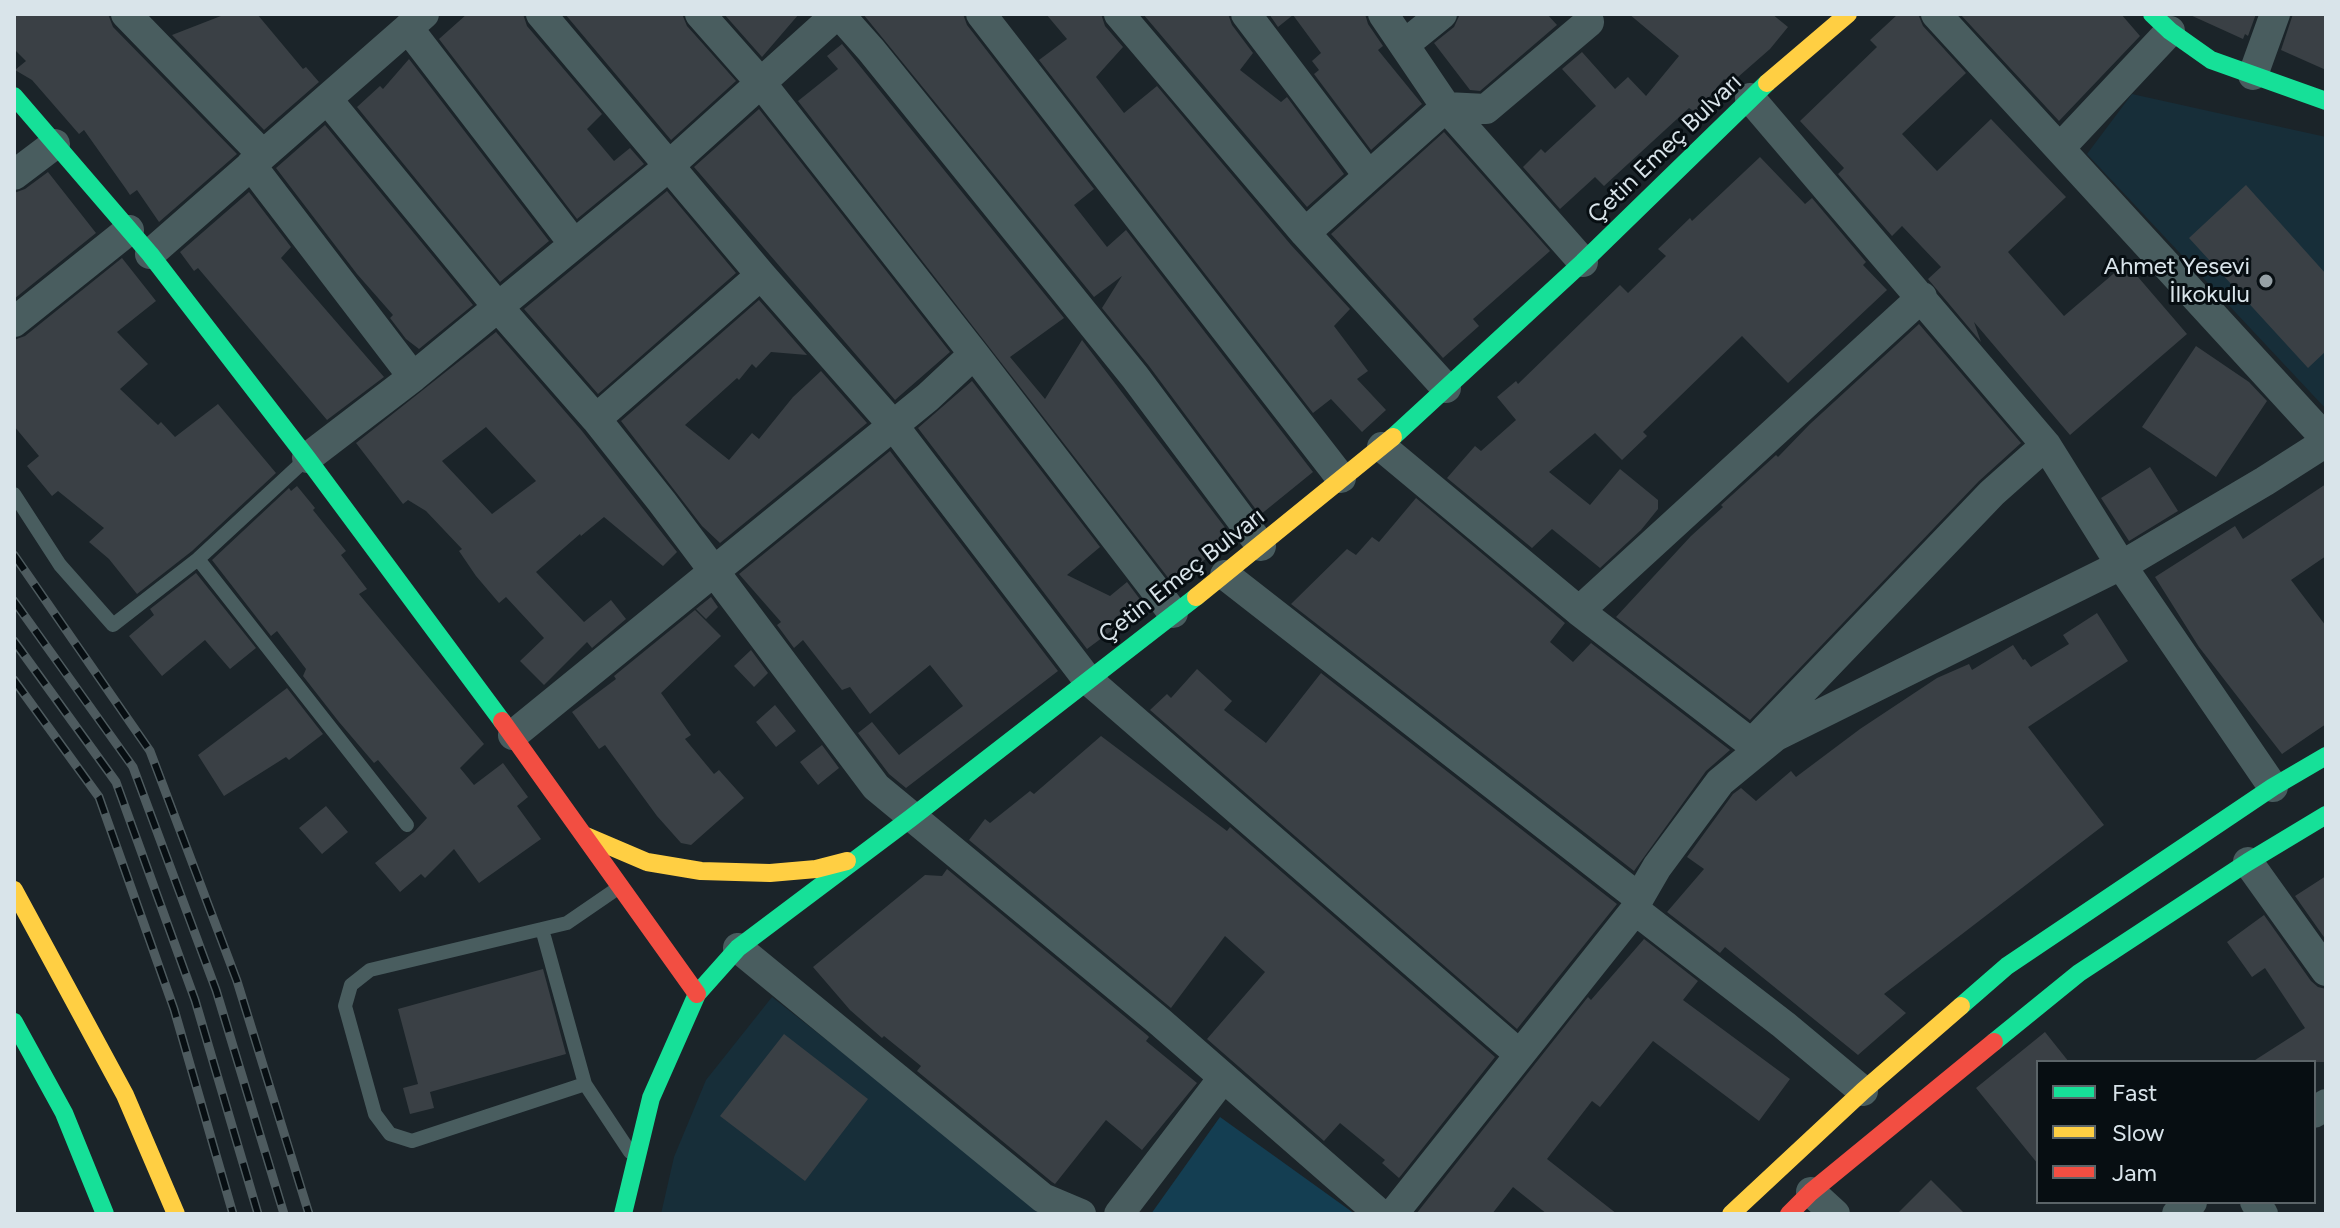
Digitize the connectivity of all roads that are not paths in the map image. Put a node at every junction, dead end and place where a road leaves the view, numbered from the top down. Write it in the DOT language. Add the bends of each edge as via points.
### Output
graph roads {
  1 [pos="127,14"];
  2 [pos="541,14"];
  3 [pos="700,14"];
  4 [pos="838,14"];
  5 [pos="981,14"];
  6 [pos="1119,14"];
  7 [pos="1246,14"];
  8 [pos="1383,14"];
  9 [pos="1442,14"];
  10 [pos="1848,14"];
  11 [pos="1936,14"];
  12 [pos="2275,14"];
  13 [pos="416,21"];
  14 [pos="1589,22"];
  15 [pos="2161,22"];
  16 [pos="1405,44"];
  17 [pos="2253,75"];
  18 [pos="761,83"];
  19 [pos="14,96"];
  20 [pos="1750,98"];
  21 [pos="327,99"];
  22 [pos="2326,101"];
  23 [pos="1446,107"];
  24 [pos="55,144"];
  25 [pos="2061,147"];
  26 [pos="257,160"];
  27 [pos="668,167"];
  28 [pos="14,175"];
  29 [pos="1368,175"];
  30 [pos="129,230"];
  31 [pos="1305,233"];
  32 [pos="574,244"];
  33 [pos="150,254"];
  34 [pos="1583,262"];
  35 [pos="761,275"];
  36 [pos="1922,297"];
  37 [pos="498,307"];
  38 [pos="14,322"];
  39 [pos="974,354"];
  40 [pos="413,377"];
  41 [pos="1446,388"];
  42 [pos="596,419"];
  43 [pos="893,425"];
  44 [pos="2326,440"];
  45 [pos="2046,445"];
  46 [pos="1382,447"];
  47 [pos="307,458"];
  48 [pos="1341,478"];
  49 [pos="14,494"];
  50 [pos="1261,546"];
  51 [pos="198,559"];
  52 [pos="2121,565"];
  53 [pos="713,570"];
  54 [pos="1225,575"];
  55 [pos="1579,611"];
  56 [pos="1173,613"];
  57 [pos="1087,679"];
  58 [pos="513,735"];
  59 [pos="1752,744"];
  60 [pos="2326,756"];
  61 [pos="1720,782"];
  62 [pos="2273,787"];
  63 [pos="2326,815"];
  64 [pos="911,818"];
  65 [pos="407,825"];
  66 [pos="586,836"];
  67 [pos="860,857"];
  68 [pos="2248,862"];
  69 [pos="621,886"];
  70 [pos="14,890"];
  71 [pos="1637,904"];
  72 [pos="542,929"];
  73 [pos="738,948"];
  74 [pos="2326,971"];
  75 [pos="697,994"];
  76 [pos="14,1022"];
  77 [pos="1519,1054"];
  78 [pos="1223,1078"];
  79 [pos="585,1084"];
  80 [pos="1863,1091"];
  81 [pos="636,1161"];
  82 [pos="1811,1192"];
  83 [pos="105,1214"];
  84 [pos="176,1214"];
  85 [pos="623,1214"];
  86 [pos="1081,1214"];
  87 [pos="1119,1214"];
  88 [pos="1380,1214"];
  89 [pos="1393,1214"];
  90 [pos="1731,1214"];
  91 [pos="1789,1214"];
  92 [pos="1835,1214"];
  1 -- 26 [label="street"];
  2 -- 27 [label="street"];
  3 -- 18 [label="street"];
  4 -- 18 [label="street"];
  4 -- 50 [label="street" via="1135,377"];
  5 -- 48 [label="street"];
  6 -- 31 [label="street"];
  7 -- 29 [label="street"];
  8 -- 16 [label="street"];
  9 -- 16 [label="street"];
  10 -- 20 [label="street, Çetin Emeç Bulvarı"];
  11 -- 25 [label="street"];
  12 -- 17 [label="street"];
  13 -- 21 [label="street"];
  13 -- 32 [label="street"];
  14 -- 23 [label="street" via="1486,109"];
  15 -- 17 [label="street" via="2211,60"];
  15 -- 25 [label="street"];
  16 -- 23 [label="street"];
  17 -- 22 [label="street"];
  18 -- 27 [label="street"];
  18 -- 39 [label="street"];
  19 -- 24 [label="street"];
  20 -- 34 [label="street, Çetin Emeç Bulvarı"];
  20 -- 36 [label="street"];
  21 -- 26 [label="street"];
  21 -- 37 [label="street"];
  23 -- 29 [label="street"];
  23 -- 34 [label="street"];
  24 -- 28 [label="street"];
  24 -- 30 [label="street"];
  25 -- 44 [label="street"];
  26 -- 33 [label="street"];
  26 -- 40 [label="street"];
  27 -- 32 [label="street"];
  27 -- 35 [label="street"];
  29 -- 31 [label="street"];
  30 -- 33 [label="street"];
  30 -- 38 [label="street"];
  31 -- 41 [label="street"];
  32 -- 37 [label="street"];
  33 -- 47 [label="street"];
  34 -- 41 [label="street, Çetin Emeç Bulvarı"];
  35 -- 42 [label="street"];
  35 -- 43 [label="street"];
  36 -- 45 [label="street"];
  36 -- 55 [label="street"];
  37 -- 40 [label="street"];
  37 -- 42 [label="street"];
  39 -- 43 [label="street"];
  39 -- 56 [label="street"];
  40 -- 47 [label="street"];
  41 -- 46 [label="street, Çetin Emeç Bulvarı"];
  42 -- 53 [label="street"];
  43 -- 53 [label="street"];
  43 -- 57 [label="street"];
  44 -- 52 [label="street"];
  45 -- 52 [label="street"];
  45 -- 59 [label="street" via="1992,493"];
  46 -- 48 [label="street, Çetin Emeç Bulvarı"];
  46 -- 55 [label="street"];
  47 -- 51 [label="lane"];
  47 -- 58 [label="street"];
  48 -- 50 [label="street, Çetin Emeç Bulvarı"];
  49 -- 51 [label="lane" via="60,565 113,625"];
  50 -- 54 [label="street, Çetin Emeç Bulvarı"];
  51 -- 65 [label="lane"];
  52 -- 61 [label="street" via="1776,736"];
  52 -- 62 [label="street"];
  53 -- 58 [label="street"];
  53 -- 64 [label="street" via="876,787"];
  54 -- 56 [label="street, Çetin Emeç Bulvarı"];
  54 -- 71 [label="street"];
  55 -- 59 [label="street"];
  56 -- 57 [label="street, Çetin Emeç Bulvarı"];
  57 -- 64 [label="street, Çetin Emeç Bulvarı"];
  57 -- 77 [label="street"];
  58 -- 66 [label="street"];
  59 -- 61 [label="street"];
  60 -- 62 [label="street"];
  61 -- 71 [label="street" via="1657,867"];
  62 -- 80 [label="street" via="2007,966"];
  63 -- 68 [label="street"];
  64 -- 67 [label="street, Çetin Emeç Bulvarı"];
  64 -- 78 [label="street"];
  66 -- 67 [label="street" via="647,862 701,871 816,869"];
  66 -- 69 [label="street"];
  67 -- 73 [label="street, Çetin Emeç Bulvarı"];
  68 -- 74 [label="street"];
  68 -- 82 [label="street" via="2079,973"];
  69 -- 72 [label="lane" via="567,923"];
  69 -- 75 [label="street"];
  70 -- 84 [label="street" via="125,1095"];
  71 -- 77 [label="street"];
  71 -- 80 [label="street"];
  72 -- 79 [label="lane"];
  72 -- 79 [label="lane" via="370,970 351,985 345,1006 375,1114 401,1139 412,1141"];
  73 -- 75 [label="street, Çetin Emeç Bulvarı"];
  73 -- 86 [label="street" via="1043,1198"];
  75 -- 81 [label="street, Çetin Emeç Bulvarı" via="651,1098"];
  76 -- 83 [label="street" via="64,1113"];
  77 -- 89 [label="street"];
  78 -- 87 [label="street"];
  78 -- 88 [label="street"];
  79 -- 81 [label="lane"];
  80 -- 90 [label="street"];
  81 -- 85 [label="street, Çetin Emeç Bulvarı"];
  82 -- 91 [label="street"];
  82 -- 92 [label="street"];
}
